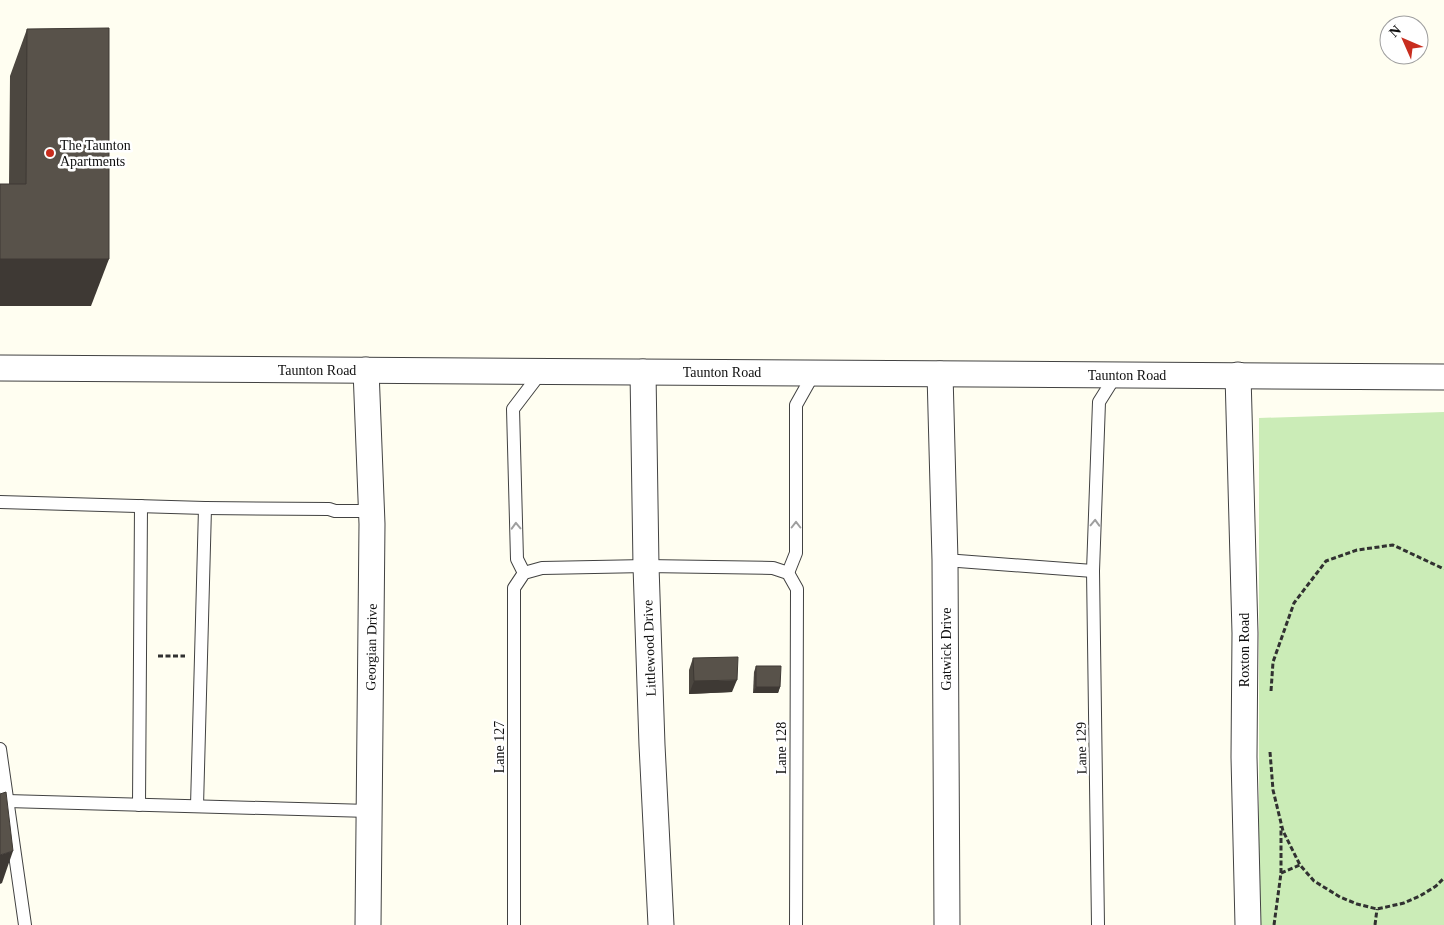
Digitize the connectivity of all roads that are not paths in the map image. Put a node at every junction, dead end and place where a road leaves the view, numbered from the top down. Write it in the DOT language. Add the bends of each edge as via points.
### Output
graph roads {
  1 [pos="0,368"];
  2 [pos="366,370"];
  3 [pos="542,371"];
  4 [pos="643,372"];
  5 [pos="814,373"];
  6 [pos="940,374"];
  7 [pos="1116,375"];
  8 [pos="1238,376"];
  9 [pos="1444,377"];
  10 [pos="0,502"];
  11 [pos="141,506"];
  12 [pos="205,508"];
  13 [pos="372,512"];
  14 [pos="945,560"];
  15 [pos="646,566"];
  16 [pos="1093,572"];
  17 [pos="524,573"];
  18 [pos="788,573"];
  19 [pos="0,749"];
  20 [pos="8,801"];
  21 [pos="139,805"];
  22 [pos="197,806"];
  23 [pos="369,811"];
  24 [pos="25,925"];
  25 [pos="368,925"];
  26 [pos="514,925"];
  27 [pos="661,925"];
  28 [pos="796,925"];
  29 [pos="947,925"];
  30 [pos="1098,925"];
  31 [pos="1248,925"];
  1 -- 2 [label="street, Taunton Road"];
  2 -- 3 [label="street, Taunton Road"];
  2 -- 13 [label="street, Georgian Drive"];
  3 -- 4 [label="street, Taunton Road"];
  17 -- 3 [label="lane, one-way" via="517,559 513,410"];
  4 -- 5 [label="street, Taunton Road"];
  4 -- 15 [label="street, Littlewood Drive"];
  5 -- 6 [label="street, Taunton Road"];
  18 -- 5 [label="lane, one-way" via="796,553 796,406"];
  6 -- 7 [label="street, Taunton Road"];
  6 -- 14 [label="street, Gatwick Drive"];
  7 -- 8 [label="street, Taunton Road"];
  16 -- 7 [label="lane, Lane 129, one-way" via="1100,402"];
  8 -- 9 [label="street, Taunton Road"];
  8 -- 31 [label="street, Roxton Road"];
  10 -- 11 [label="lane"];
  11 -- 12 [label="lane"];
  11 -- 21 [label="lane"];
  12 -- 13 [label="lane"];
  12 -- 22 [label="lane"];
  13 -- 23 [label="street, Georgian Drive"];
  14 -- 16 [label="lane"];
  14 -- 29 [label="street, Gatwick Drive"];
  15 -- 17 [label="lane" via="542,568"];
  15 -- 18 [label="lane" via="773,568"];
  15 -- 27 [label="street, Littlewood Drive"];
  16 -- 30 [label="lane, Lane 129"];
  17 -- 26 [label="lane, Lane 127" via="514,588"];
  18 -- 28 [label="lane, Lane 128" via="797,589"];
  19 -- 20 [label="lane"];
  20 -- 21 [label="lane"];
  20 -- 24 [label="lane"];
  21 -- 22 [label="lane"];
  22 -- 23 [label="lane"];
  23 -- 25 [label="street, Georgian Drive"];
}
